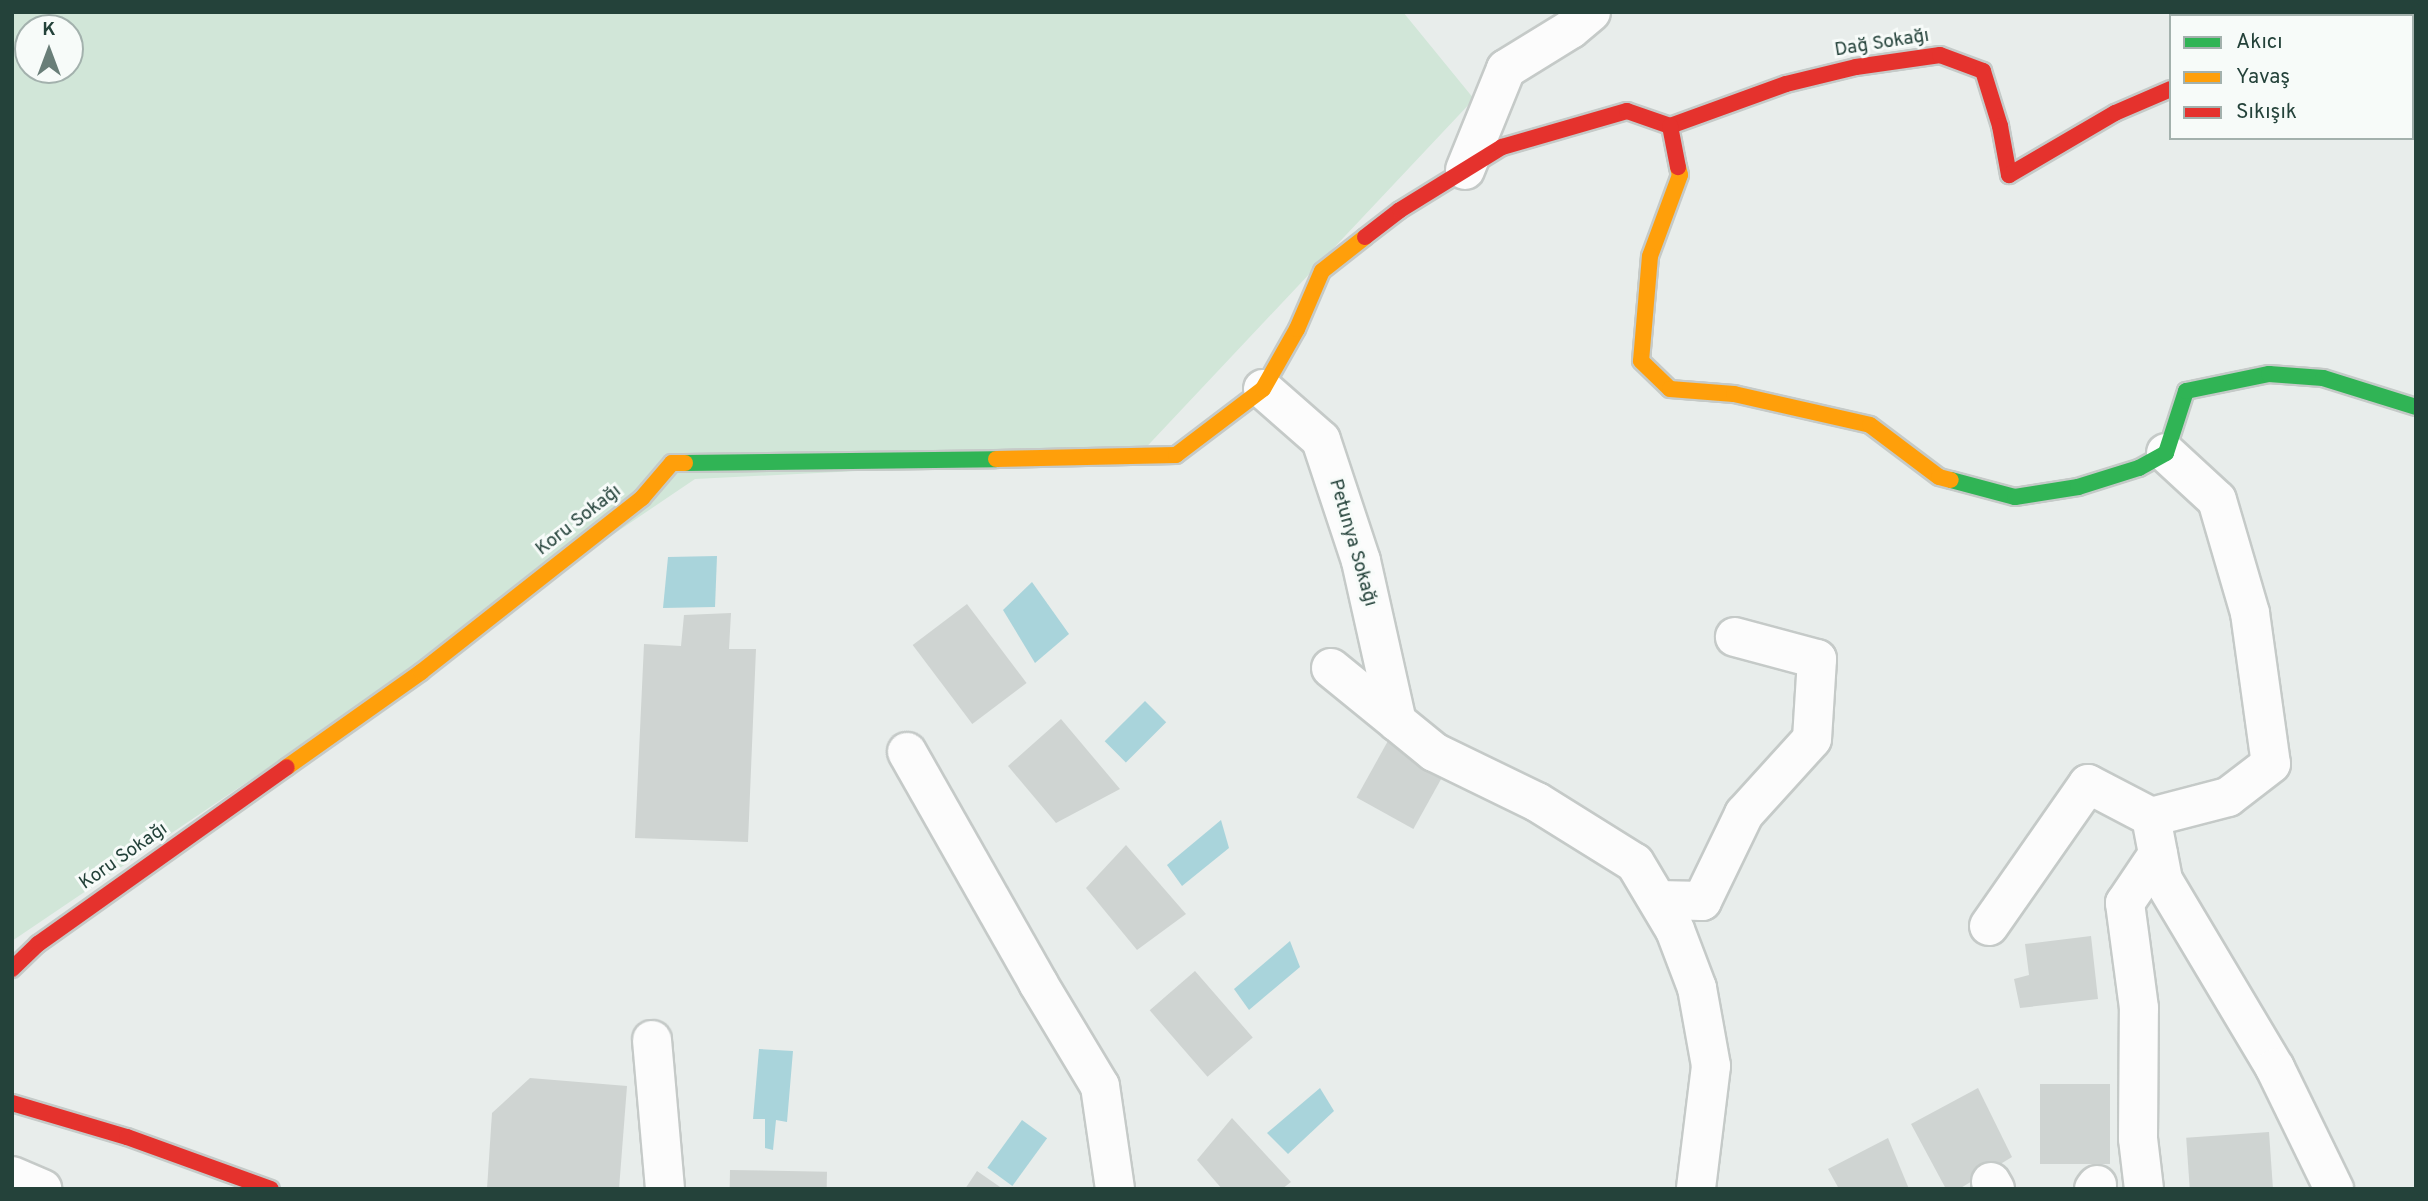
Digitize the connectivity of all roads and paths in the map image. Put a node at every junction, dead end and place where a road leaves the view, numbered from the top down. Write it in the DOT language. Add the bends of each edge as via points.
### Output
graph roads {
  1 [pos="1591,12"];
  2 [pos="2169,90"];
  3 [pos="1670,126"];
  4 [pos="1465,170"];
  5 [pos="1263,389"];
  6 [pos="2416,408"];
  7 [pos="2166,453"];
  8 [pos="1735,637"];
  9 [pos="1331,668"];
  10 [pos="1397,722"];
  11 [pos="908,752"];
  12 [pos="2151,817"];
  13 [pos="2158,854"];
  14 [pos="1658,900"];
  15 [pos="1989,926"];
  16 [pos="12,968"];
  17 [pos="652,1040"];
  18 [pos="12,1103"];
  19 [pos="12,1176"];
  20 [pos="42,1189"];
  21 [pos="271,1189"];
  22 [pos="665,1189"];
  23 [pos="1115,1189"];
  24 [pos="1696,1189"];
  25 [pos="2144,1189"];
  26 [pos="2334,1189"];
  1 -- 4 [label="street" via="1506,69"];
  2 -- 3 [label="street, Dağ Sokağı" via="2116,113 2009,175 1983,71 1940,55 1856,67 1786,84"];
  3 -- 4 [label="street" via="1627,111 1502,147"];
  3 -- 7 [label="street" via="1680,175 1650,257 1641,361 1670,389 1734,394 1870,425 1939,477 2014,497 2078,487 2139,468"];
  4 -- 5 [label="street" via="1400,211 1322,271 1297,329"];
  5 -- 10 [label="street, Petunya Sokağı" via="1321,440 1362,561"];
  5 -- 16 [label="street, Koru Sokağı" via="1176,455 672,463 642,498 421,672 38,944"];
  6 -- 7 [label="street" via="2323,378 2269,374 2186,391"];
  7 -- 12 [label="street" via="2217,500 2250,613 2271,764 2228,797"];
  8 -- 14 [label="street" via="1817,659 1812,740 1744,814 1702,901"];
  9 -- 10 [label="street"];
  10 -- 14 [label="street" via="1434,752 1537,802 1635,863"];
  11 -- 23 [label="street" via="1100,1086"];
  12 -- 13 [label="street"];
  12 -- 15 [label="street" via="2088,784"];
  13 -- 25 [label="street" via="2125,903 2139,1008 2138,1139"];
  13 -- 26 [label="street" via="2163,880 2275,1068"];
  14 -- 24 [label="street" via="1697,988 1711,1066"];
  17 -- 22 [label="street"];
  18 -- 21 [label="street" via="127,1137"];
  19 -- 20 [label="street"];
}
